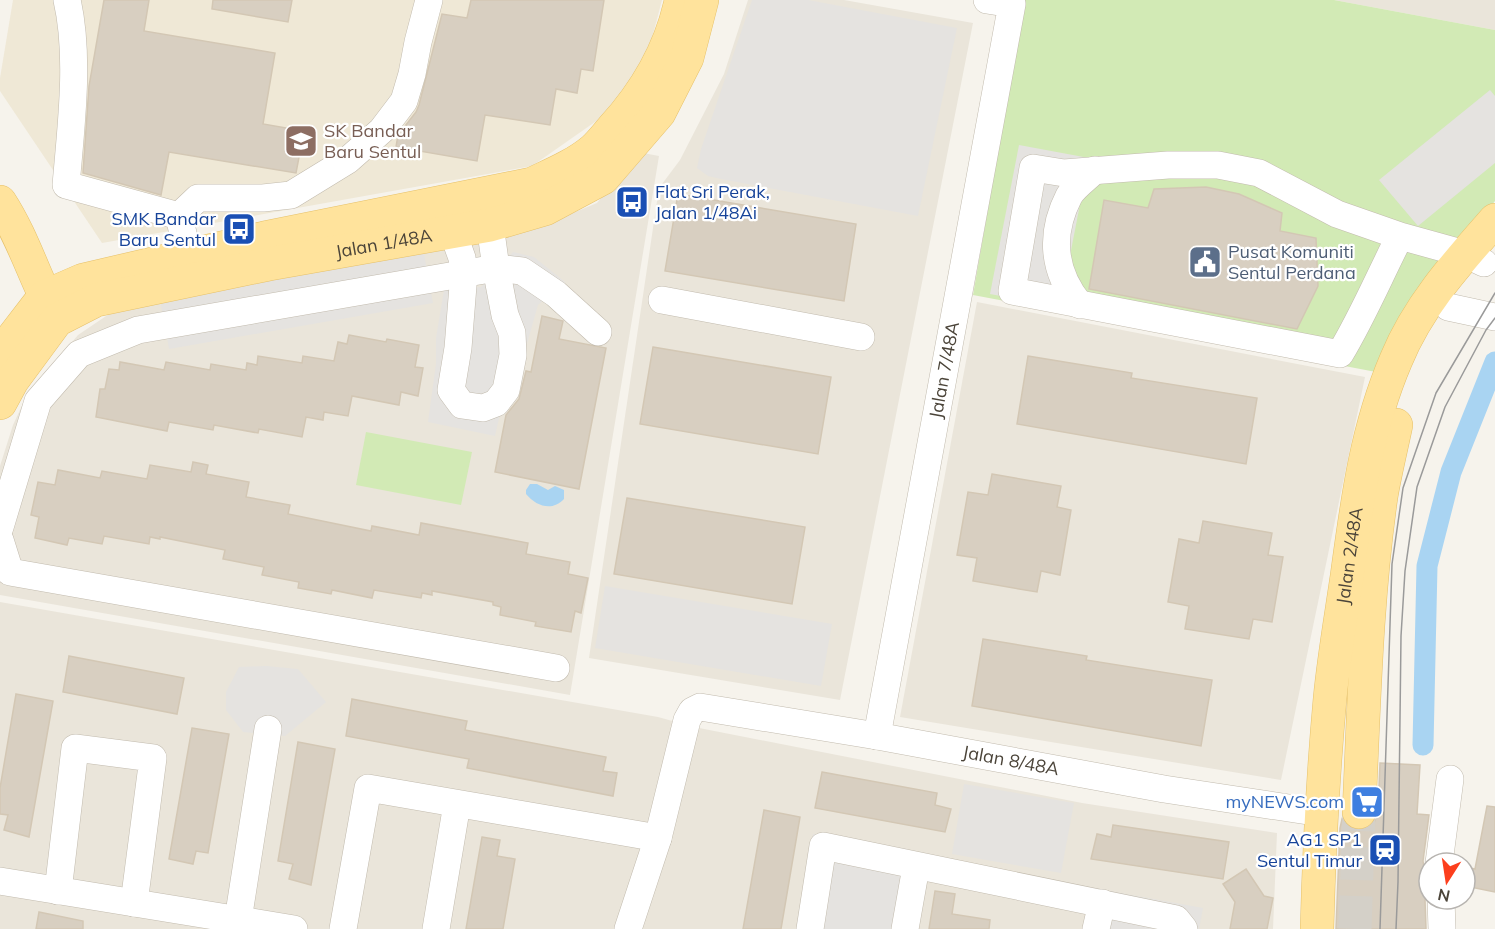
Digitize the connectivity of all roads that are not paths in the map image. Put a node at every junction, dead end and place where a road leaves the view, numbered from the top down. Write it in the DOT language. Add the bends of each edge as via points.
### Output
graph roads {
  1 [pos="67,0"];
  2 [pos="429,0"];
  3 [pos="681,0"];
  4 [pos="702,0"];
  5 [pos="999,2"];
  6 [pos="1095,170"];
  7 [pos="0,202"];
  8 [pos="179,216"];
  9 [pos="1495,220"];
  10 [pos="490,225"];
  11 [pos="452,230"];
  12 [pos="1400,236"];
  13 [pos="188,255"];
  14 [pos="1481,256"];
  15 [pos="496,268"];
  16 [pos="464,273"];
  17 [pos="662,300"];
  18 [pos="1080,305"];
  19 [pos="1448,307"];
  20 [pos="50,308"];
  21 [pos="1495,317"];
  22 [pos="598,332"];
  23 [pos="861,337"];
  24 [pos="0,354"];
  25 [pos="0,403"];
  26 [pos="0,527"];
  27 [pos="0,540"];
  28 [pos="556,668"];
  29 [pos="268,729"];
  30 [pos="877,736"];
  31 [pos="1450,779"];
  32 [pos="457,804"];
  33 [pos="1359,812"];
  34 [pos="1321,813"];
  35 [pos="658,838"];
  36 [pos="1440,851"];
  37 [pos="916,867"];
  38 [pos="0,881"];
  39 [pos="58,891"];
  40 [pos="134,903"];
  41 [pos="1102,903"];
  42 [pos="1441,911"];
  43 [pos="238,920"];
  44 [pos="294,929"];
  45 [pos="343,929"];
  46 [pos="436,929"];
  47 [pos="628,929"];
  48 [pos="810,929"];
  49 [pos="905,929"];
  50 [pos="1096,929"];
  51 [pos="1184,929"];
  52 [pos="1317,929"];
  53 [pos="1442,929"];
  1 -- 8 [label="street" via="73,65 66,185"];
  2 -- 8 [label="street" via="404,101 382,130 348,160 291,195 198,198"];
  3 -- 13 [label="main road, Jalan 1/48A" via="660,62 631,108 594,149 565,168 532,184"];
  4 -- 10 [label="main road, Jalan 1/48A" via="687,58 659,113 603,178 544,209"];
  5 -- 30 [label="street, Jalan 7/48A"];
  6 -- 12 [label="street" via="1218,165 1259,173 1337,214"];
  6 -- 18 [label="street" via="1069,195 1056,233 1057,261 1069,291"];
  6 -- 18 [label="street" via="1064,173 1033,168 1012,291"];
  7 -- 20 [label="main road" via="10,216"];
  8 -- 13 [label="street"];
  9 -- 14 [label="main road, Jalan 2/48A"];
  10 -- 11 [label="main road, Jalan 1/48A"];
  10 -- 15 [label="street"];
  11 -- 16 [label="street"];
  11 -- 20 [label="main road, Jalan 1/48A"];
  12 -- 14 [label="street"];
  12 -- 18 [label="street" via="1340,354"];
  13 -- 20 [label="main road, Jalan 1/48A" via="83,280"];
  14 -- 19 [label="main road, Jalan 2/48A"];
  14 -- 34 [label="main road, Jalan 2/48A" via="1430,298 1396,360 1376,414 1358,490 1330,696"];
  15 -- 16 [label="street"];
  15 -- 16 [label="street" via="512,333 513,354 506,390 496,404 483,408 462,405 451,390"];
  15 -- 22 [label="street" via="522,271 556,294"];
  16 -- 26 [label="street" via="138,330 79,354 38,401"];
  17 -- 23 [label="street"];
  19 -- 21 [label="street"];
  19 -- 33 [label="main road, Jalan 2/48A" via="1432,333 1401,411 1382,495 1365,651"];
  20 -- 24 [label="main road, Jalan 1/48A"];
  20 -- 25 [label="main road, Jalan 1/48A"];
  27 -- 28 [label="street" via="10,572"];
  29 -- 43 [label="street"];
  30 -- 34 [label="street, Jalan 8/48A" via="1164,789"];
  30 -- 35 [label="street, Jalan 8/48A" via="700,707 687,720"];
  31 -- 36 [label="street"];
  32 -- 35 [label="street"];
  32 -- 45 [label="street" via="368,788"];
  32 -- 46 [label="street"];
  34 -- 52 [label="main road, Jalan 2/48A"];
  35 -- 47 [label="street"];
  37 -- 41 [label="street"];
  37 -- 48 [label="street" via="823,846"];
  37 -- 49 [label="street"];
  38 -- 39 [label="street"];
  39 -- 40 [label="street"];
  39 -- 40 [label="street" via="75,748 153,758"];
  40 -- 43 [label="street"];
  41 -- 50 [label="street"];
  41 -- 51 [label="street" via="1176,919"];
  42 -- 53 [label="street"];
  43 -- 44 [label="street"];
}
